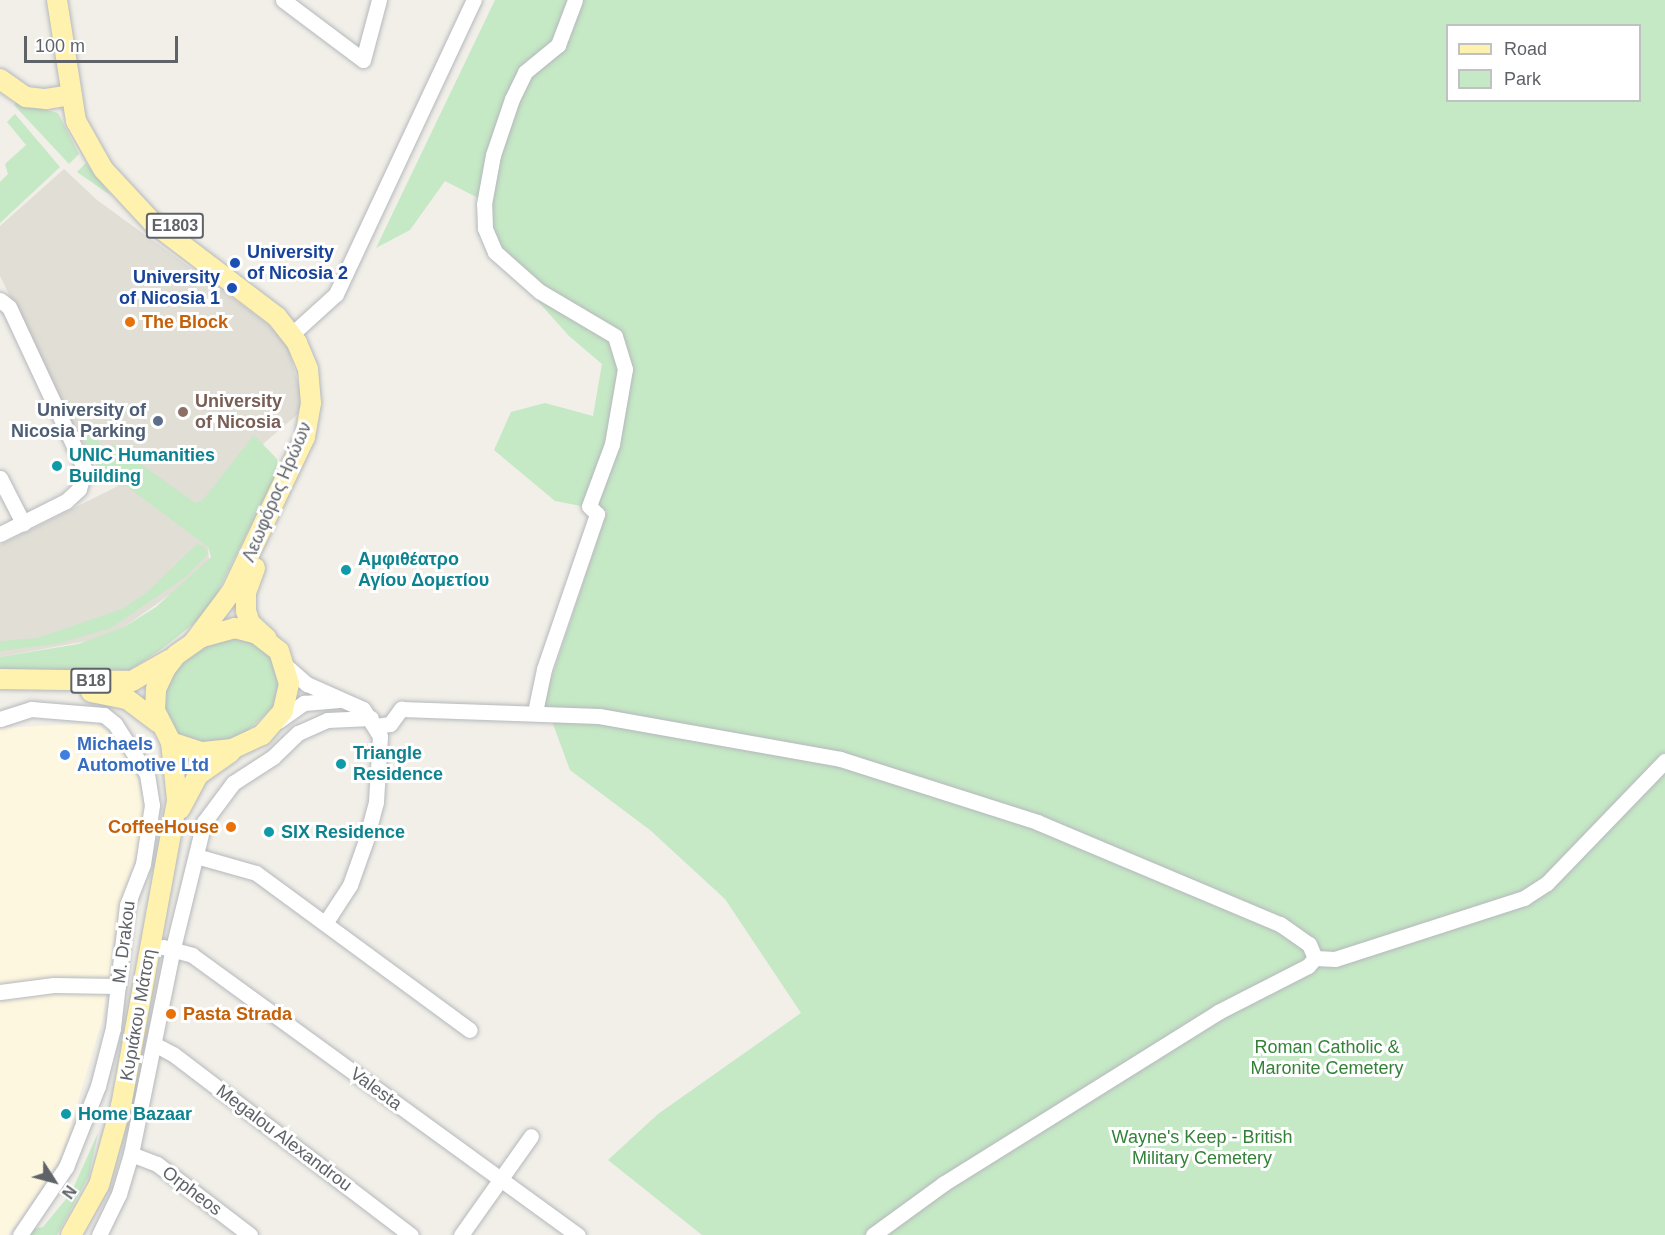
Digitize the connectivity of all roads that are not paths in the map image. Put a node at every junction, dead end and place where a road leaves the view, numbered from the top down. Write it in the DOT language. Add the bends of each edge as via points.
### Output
graph roads {
  1 [pos="57,0"];
  2 [pos="283,0"];
  3 [pos="379,0"];
  4 [pos="481,0"];
  5 [pos="575,0"];
  6 [pos="472,7"];
  7 [pos="0,79"];
  8 [pos="73,97"];
  9 [pos="0,300"];
  10 [pos="297,331"];
  11 [pos="0,478"];
  12 [pos="23,523"];
  13 [pos="0,534"];
  14 [pos="267,639"];
  15 [pos="193,643"];
  16 [pos="176,655"];
  17 [pos="286,666"];
  18 [pos="0,680"];
  19 [pos="0,689"];
  20 [pos="345,699"];
  21 [pos="535,711"];
  22 [pos="0,719"];
  23 [pos="158,722"];
  24 [pos="374,722"];
  25 [pos="272,725"];
  26 [pos="171,742"];
  27 [pos="242,746"];
  28 [pos="1665,760"];
  29 [pos="174,822"];
  30 [pos="196,856"];
  31 [pos="326,922"];
  32 [pos="150,946"];
  33 [pos="173,948"];
  34 [pos="1315,958"];
  35 [pos="118,986"];
  36 [pos="0,992"];
  37 [pos="470,1030"];
  38 [pos="154,1044"];
  39 [pos="531,1136"];
  40 [pos="131,1154"];
  41 [pos="500,1180"];
  42 [pos="20,1235"];
  43 [pos="71,1235"];
  44 [pos="99,1235"];
  45 [pos="250,1235"];
  46 [pos="411,1235"];
  47 [pos="461,1235"];
  48 [pos="578,1235"];
  49 [pos="873,1235"];
  1 -- 8 [label="main road, Λεωφόρος Ηρώων"];
  2 -- 3 [label="street" via="363,60"];
  4 -- 6 [label="street"];
  5 -- 21 [label="street" via="558,45 525,72 512,99 493,155 484,204 485,228 495,252 539,291 615,336 625,369 612,444 589,506 597,514 568,593"];
  6 -- 10 [label="street" via="336,294"];
  7 -- 8 [label="main road" via="26,97"];
  8 -- 10 [label="main road, Λεωφόρος Ηρώων / E1803" via="112,161 145,201 279,305"];
  9 -- 12 [label="street" via="9,307 85,470 73,496"];
  10 -- 14 [label="main road, Λεωφόρος Ηρώων / E1803" via="315,356 322,383 321,419 310,454 246,593 250,623"];
  10 -- 15 [label="main road, Λεωφόρος Ηρώων / E1803" via="308,369 308,428 237,582"];
  11 -- 12 [label="street"];
  12 -- 13 [label="street"];
  14 -- 15 [label="main road" via="235,628 213,632"];
  14 -- 17 [label="main road"];
  15 -- 16 [label="main road"];
  16 -- 18 [label="main road, B18" via="132,681"];
  16 -- 23 [label="main road" via="156,689"];
  17 -- 20 [label="street" via="307,684"];
  17 -- 25 [label="main road" via="289,693 283,711"];
  19 -- 23 [label="main road, B18" via="114,695 135,703"];
  20 -- 24 [label="street"];
  20 -- 25 [label="street" via="304,703"];
  21 -- 24 [label="street" via="400,709 390,724"];
  21 -- 34 [label="street" via="599,716 783,748 840,759 941,789 1037,822 1280,924 1309,944"];
  22 -- 35 [label="street, M. Drakou" via="31,709 104,715 115,724 147,774 152,809 148,840 127,905"];
  23 -- 26 [label="main road"];
  24 -- 30 [label="street" via="335,719 311,726 285,743 273,757 233,783 216,802 204,822"];
  24 -- 31 [label="street" via="380,736 376,802 350,885"];
  25 -- 27 [label="main road"];
  26 -- 27 [label="main road" via="211,752"];
  26 -- 29 [label="main road, Κυριάκου Μάτση" via="177,777"];
  27 -- 29 [label="main road, Κυριάκου Μάτση" via="198,775"];
  28 -- 34 [label="street" via="1531,895 1335,958"];
  29 -- 32 [label="main road, Κυριάκου Μάτση"];
  30 -- 31 [label="street" via="211,857 256,873"];
  30 -- 33 [label="street"];
  31 -- 37 [label="street"];
  32 -- 33 [label="street"];
  32 -- 43 [label="main road, Κυριάκου Μάτση" via="108,1159 96,1193"];
  33 -- 38 [label="street"];
  33 -- 41 [label="street, Valesta" via="192,955"];
  34 -- 49 [label="street" via="1308,966 1218,1012 943,1184"];
  35 -- 36 [label="street" via="54,985"];
  35 -- 42 [label="street, M. Drakou" via="107,1053 78,1144"];
  38 -- 40 [label="street"];
  38 -- 46 [label="street, Megalou Alexandrou" via="173,1054"];
  39 -- 41 [label="street"];
  40 -- 44 [label="street" via="119,1194"];
  40 -- 45 [label="street, Orpheos" via="157,1164"];
  41 -- 47 [label="street"];
  41 -- 48 [label="street, Valesta"];
}
